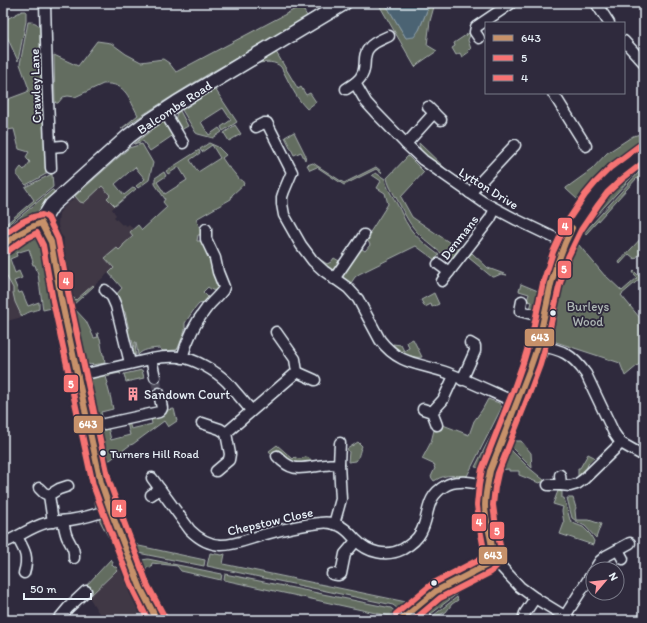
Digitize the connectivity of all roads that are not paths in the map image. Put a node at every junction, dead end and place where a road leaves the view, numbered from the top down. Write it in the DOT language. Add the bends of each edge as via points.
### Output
graph roads {
  1 [pos="45,3"];
  2 [pos="344,3"];
  3 [pos="511,3"];
  4 [pos="599,4"];
  5 [pos="608,22"];
  6 [pos="389,36"];
  7 [pos="479,38"];
  8 [pos="626,47"];
  9 [pos="644,63"];
  10 [pos="355,83"];
  11 [pos="346,89"];
  12 [pos="558,95"];
  13 [pos="164,112"];
  14 [pos="434,113"];
  15 [pos="256,127"];
  16 [pos="183,143"];
  17 [pos="406,144"];
  18 [pos="515,145"];
  19 [pos="62,146"];
  20 [pos="586,146"];
  21 [pos="51,147"];
  22 [pos="642,157"];
  23 [pos="51,168"];
  24 [pos="470,193"];
  25 [pos="495,209"];
  26 [pos="41,223"];
  27 [pos="206,230"];
  28 [pos="364,235"];
  29 [pos="565,243"];
  30 [pos="3,244"];
  31 [pos="438,264"];
  32 [pos="449,272"];
  33 [pos="334,279"];
  34 [pos="442,281"];
  35 [pos="105,290"];
  36 [pos="520,311"];
  37 [pos="544,317"];
  38 [pos="276,332"];
  39 [pos="470,343"];
  40 [pos="538,345"];
  41 [pos="182,358"];
  42 [pos="151,359"];
  43 [pos="130,363"];
  44 [pos="297,372"];
  45 [pos="77,376"];
  46 [pos="155,377"];
  47 [pos="458,378"];
  48 [pos="315,380"];
  49 [pos="159,393"];
  50 [pos="517,403"];
  51 [pos="251,410"];
  52 [pos="202,422"];
  53 [pos="104,424"];
  54 [pos="438,425"];
  55 [pos="226,433"];
  56 [pos="340,443"];
  57 [pos="621,443"];
  58 [pos="277,456"];
  59 [pos="644,456"];
  60 [pos="339,464"];
  61 [pos="216,471"];
  62 [pos="152,478"];
  63 [pos="68,486"];
  64 [pos="487,486"];
  65 [pos="548,486"];
  66 [pos="39,488"];
  67 [pos="160,489"];
  68 [pos="48,495"];
  69 [pos="151,495"];
  70 [pos="110,509"];
  71 [pos="58,522"];
  72 [pos="334,524"];
  73 [pos="17,537"];
  74 [pos="356,541"];
  75 [pos="3,543"];
  76 [pos="630,543"];
  77 [pos="618,550"];
  78 [pos="74,558"];
  79 [pos="493,558"];
  80 [pos="623,559"];
  81 [pos="601,561"];
  82 [pos="24,573"];
  83 [pos="332,574"];
  84 [pos="585,587"];
  85 [pos="86,591"];
  86 [pos="535,598"];
  87 [pos="416,608"];
  88 [pos="568,618"];
  89 [pos="58,620"];
  90 [pos="157,620"];
  91 [pos="401,620"];
  92 [pos="428,620"];
  93 [pos="524,620"];
  1 -- 21 [label="street, Crawley Lane"];
  2 -- 13 [label="main road, Balcombe Road"];
  3 -- 7 [label="street" via="476,27 475,32"];
  4 -- 5 [label="street"];
  6 -- 10 [label="street" via="368,48 363,74"];
  8 -- 9 [label="street"];
  10 -- 11 [label="street"];
  10 -- 17 [label="street, Lytton Drive" via="374,112"];
  12 -- 20 [label="street"];
  13 -- 16 [label="street"];
  13 -- 26 [label="main road, Balcombe Road" via="130,136 52,205"];
  14 -- 17 [label="street"];
  15 -- 33 [label="street" via="266,123 268,125 292,172 282,197 284,215 306,253"];
  17 -- 24 [label="street, Lytton Drive" via="423,160"];
  18 -- 24 [label="street"];
  19 -- 21 [label="street"];
  21 -- 23 [label="street, Crawley Lane"];
  22 -- 29 [label="street" via="613,176 588,203"];
  24 -- 25 [label="street, Lytton Drive"];
  25 -- 29 [label="street, Lytton Drive"];
  25 -- 32 [label="street, Denmans"];
  26 -- 30 [label="main road" via="17,233"];
  26 -- 45 [label="street" via="51,242"];
  27 -- 41 [label="street" via="206,239 215,258 224,290 197,320"];
  28 -- 33 [label="street"];
  29 -- 37 [label="street" via="556,267"];
  31 -- 32 [label="street"];
  32 -- 34 [label="street, Denmans"];
  33 -- 47 [label="street" via="348,288 358,299 380,340 394,354"];
  35 -- 43 [label="street" via="116,306"];
  36 -- 37 [label="street"];
  37 -- 40 [label="street"];
  38 -- 44 [label="street" via="295,359"];
  39 -- 47 [label="street" via="475,346 475,350"];
  40 -- 50 [label="street"];
  40 -- 57 [label="street" via="558,349 581,367"];
  41 -- 42 [label="street"];
  41 -- 51 [label="street" via="200,364 217,374"];
  42 -- 43 [label="street"];
  42 -- 46 [label="street"];
  43 -- 45 [label="street"];
  44 -- 48 [label="street"];
  44 -- 51 [label="street"];
  45 -- 70 [label="street"];
  47 -- 50 [label="street"];
  47 -- 54 [label="street" via="443,400 428,411"];
  49 -- 53 [label="street" via="162,408 160,412"];
  50 -- 64 [label="street" via="490,471"];
  51 -- 55 [label="street"];
  52 -- 55 [label="street" via="220,428"];
  55 -- 61 [label="street" via="229,460"];
  56 -- 60 [label="street"];
  57 -- 59 [label="street"];
  57 -- 65 [label="street" via="581,482 574,485 561,480"];
  58 -- 60 [label="street" via="298,469"];
  60 -- 72 [label="street" via="341,499"];
  62 -- 67 [label="street, Chepstow Close"];
  63 -- 68 [label="street"];
  64 -- 74 [label="street" via="453,482 442,488 432,497 421,532 403,549 376,552"];
  64 -- 79 [label="street" via="485,517"];
  66 -- 68 [label="street"];
  67 -- 69 [label="street"];
  67 -- 72 [label="street, Chepstow Close" via="193,533 210,544 232,545 311,524"];
  68 -- 71 [label="street"];
  70 -- 71 [label="street"];
  70 -- 90 [label="street" via="141,589"];
  71 -- 73 [label="street" via="39,526"];
  71 -- 78 [label="street" via="73,547"];
  72 -- 74 [label="street" via="341,526"];
  73 -- 75 [label="street"];
  73 -- 82 [label="street" via="27,557"];
  74 -- 83 [label="street" via="345,554 340,574"];
  76 -- 77 [label="street"];
  77 -- 80 [label="street"];
  77 -- 81 [label="street"];
  79 -- 86 [label="street" via="515,582"];
  79 -- 87 [label="street" via="487,565 436,592"];
  84 -- 88 [label="street"];
  85 -- 89 [label="street"];
  86 -- 88 [label="street"];
  86 -- 93 [label="street"];
  87 -- 91 [label="street"];
  87 -- 92 [label="street"];
}
